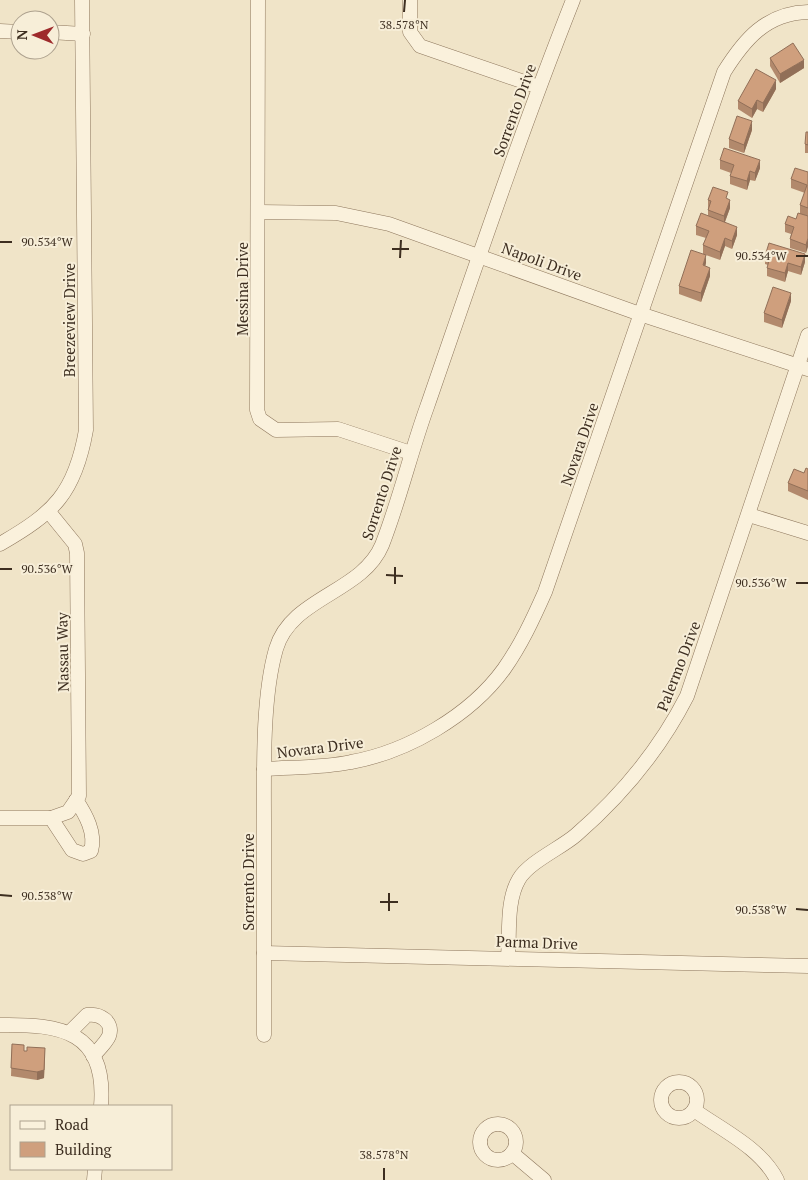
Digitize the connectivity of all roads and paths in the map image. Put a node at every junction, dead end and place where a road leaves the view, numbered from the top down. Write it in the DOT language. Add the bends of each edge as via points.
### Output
graph roads {
  1 [pos="82,0"];
  2 [pos="258,0"];
  3 [pos="410,0"];
  4 [pos="573,0"];
  5 [pos="808,12"];
  6 [pos="60,33"];
  7 [pos="83,34"];
  8 [pos="539,87"];
  9 [pos="259,212"];
  10 [pos="480,256"];
  11 [pos="640,314"];
  12 [pos="808,335"];
  13 [pos="803,367"];
  14 [pos="411,453"];
  15 [pos="49,512"];
  16 [pos="749,515"];
  17 [pos="808,533"];
  18 [pos="0,544"];
  19 [pos="264,769"];
  20 [pos="76,800"];
  21 [pos="0,818"];
  22 [pos="51,818"];
  23 [pos="264,953"];
  24 [pos="508,957"];
  25 [pos="808,966"];
  26 [pos="0,1025"];
  27 [pos="70,1032"];
  28 [pos="264,1035"];
  29 [pos="93,1056"];
  30 [pos="101,1105"];
  31 [pos="694,1110"];
  32 [pos="512,1153"];
  33 [pos="544,1180"];
  34 [pos="777,1180"];
  1 -- 7 [label="street, Breezeview Drive"];
  2 -- 9 [label="street, Messina Drive"];
  3 -- 8 [label="street" via="410,32 420,46"];
  4 -- 8 [label="street, Sorrento Drive"];
  5 -- 11 [label="street, Novara Drive" via="764,24 743,44 724,72"];
  6 -- 7 [label="street"];
  7 -- 15 [label="street, Breezeview Drive" via="86,430 70,485"];
  8 -- 10 [label="street, Sorrento Drive"];
  9 -- 10 [label="street, Napoli Drive" via="353,215"];
  9 -- 14 [label="street, Messina Drive" via="257,410 260,419 276,430 338,430"];
  10 -- 11 [label="street, Napoli Drive"];
  10 -- 14 [label="street, Sorrento Drive"];
  11 -- 13 [label="street, Napoli Drive"];
  11 -- 19 [label="street, Novara Drive" via="545,592 528,632 490,686 454,716 395,748 351,762"];
  12 -- 13 [label="street, Palermo Drive"];
  13 -- 16 [label="street, Palermo Drive"];
  14 -- 19 [label="street, Sorrento Drive" via="382,544 369,567 310,605 280,636 272,667"];
  15 -- 18 [label="street, Breezeview Drive"];
  15 -- 20 [label="street, Nassau Way" via="68,534 77,552 79,796"];
  16 -- 17 [label="street"];
  16 -- 24 [label="street, Palermo Drive" via="687,696 674,722 641,768 593,821 520,877 511,902"];
  19 -- 23 [label="street, Sorrento Drive"];
  20 -- 22 [label="street, Nassau Way" via="68,812"];
  20 -- 22 [label="street" via="94,840 91,851 82,854 72,850"];
  21 -- 22 [label="street"];
  23 -- 24 [label="street, Parma Drive"];
  23 -- 28 [label="street, Sorrento Drive"];
  24 -- 25 [label="street, Parma Drive"];
  26 -- 27 [label="street" via="34,1024"];
  27 -- 29 [label="street"];
  27 -- 29 [label="street" via="88,1015 99,1015 108,1022 110,1034"];
  29 -- 30 [label="street" via="100,1081"];
  31 -- 34 [label="street" via="756,1153"];
  32 -- 33 [label="street"];
}
